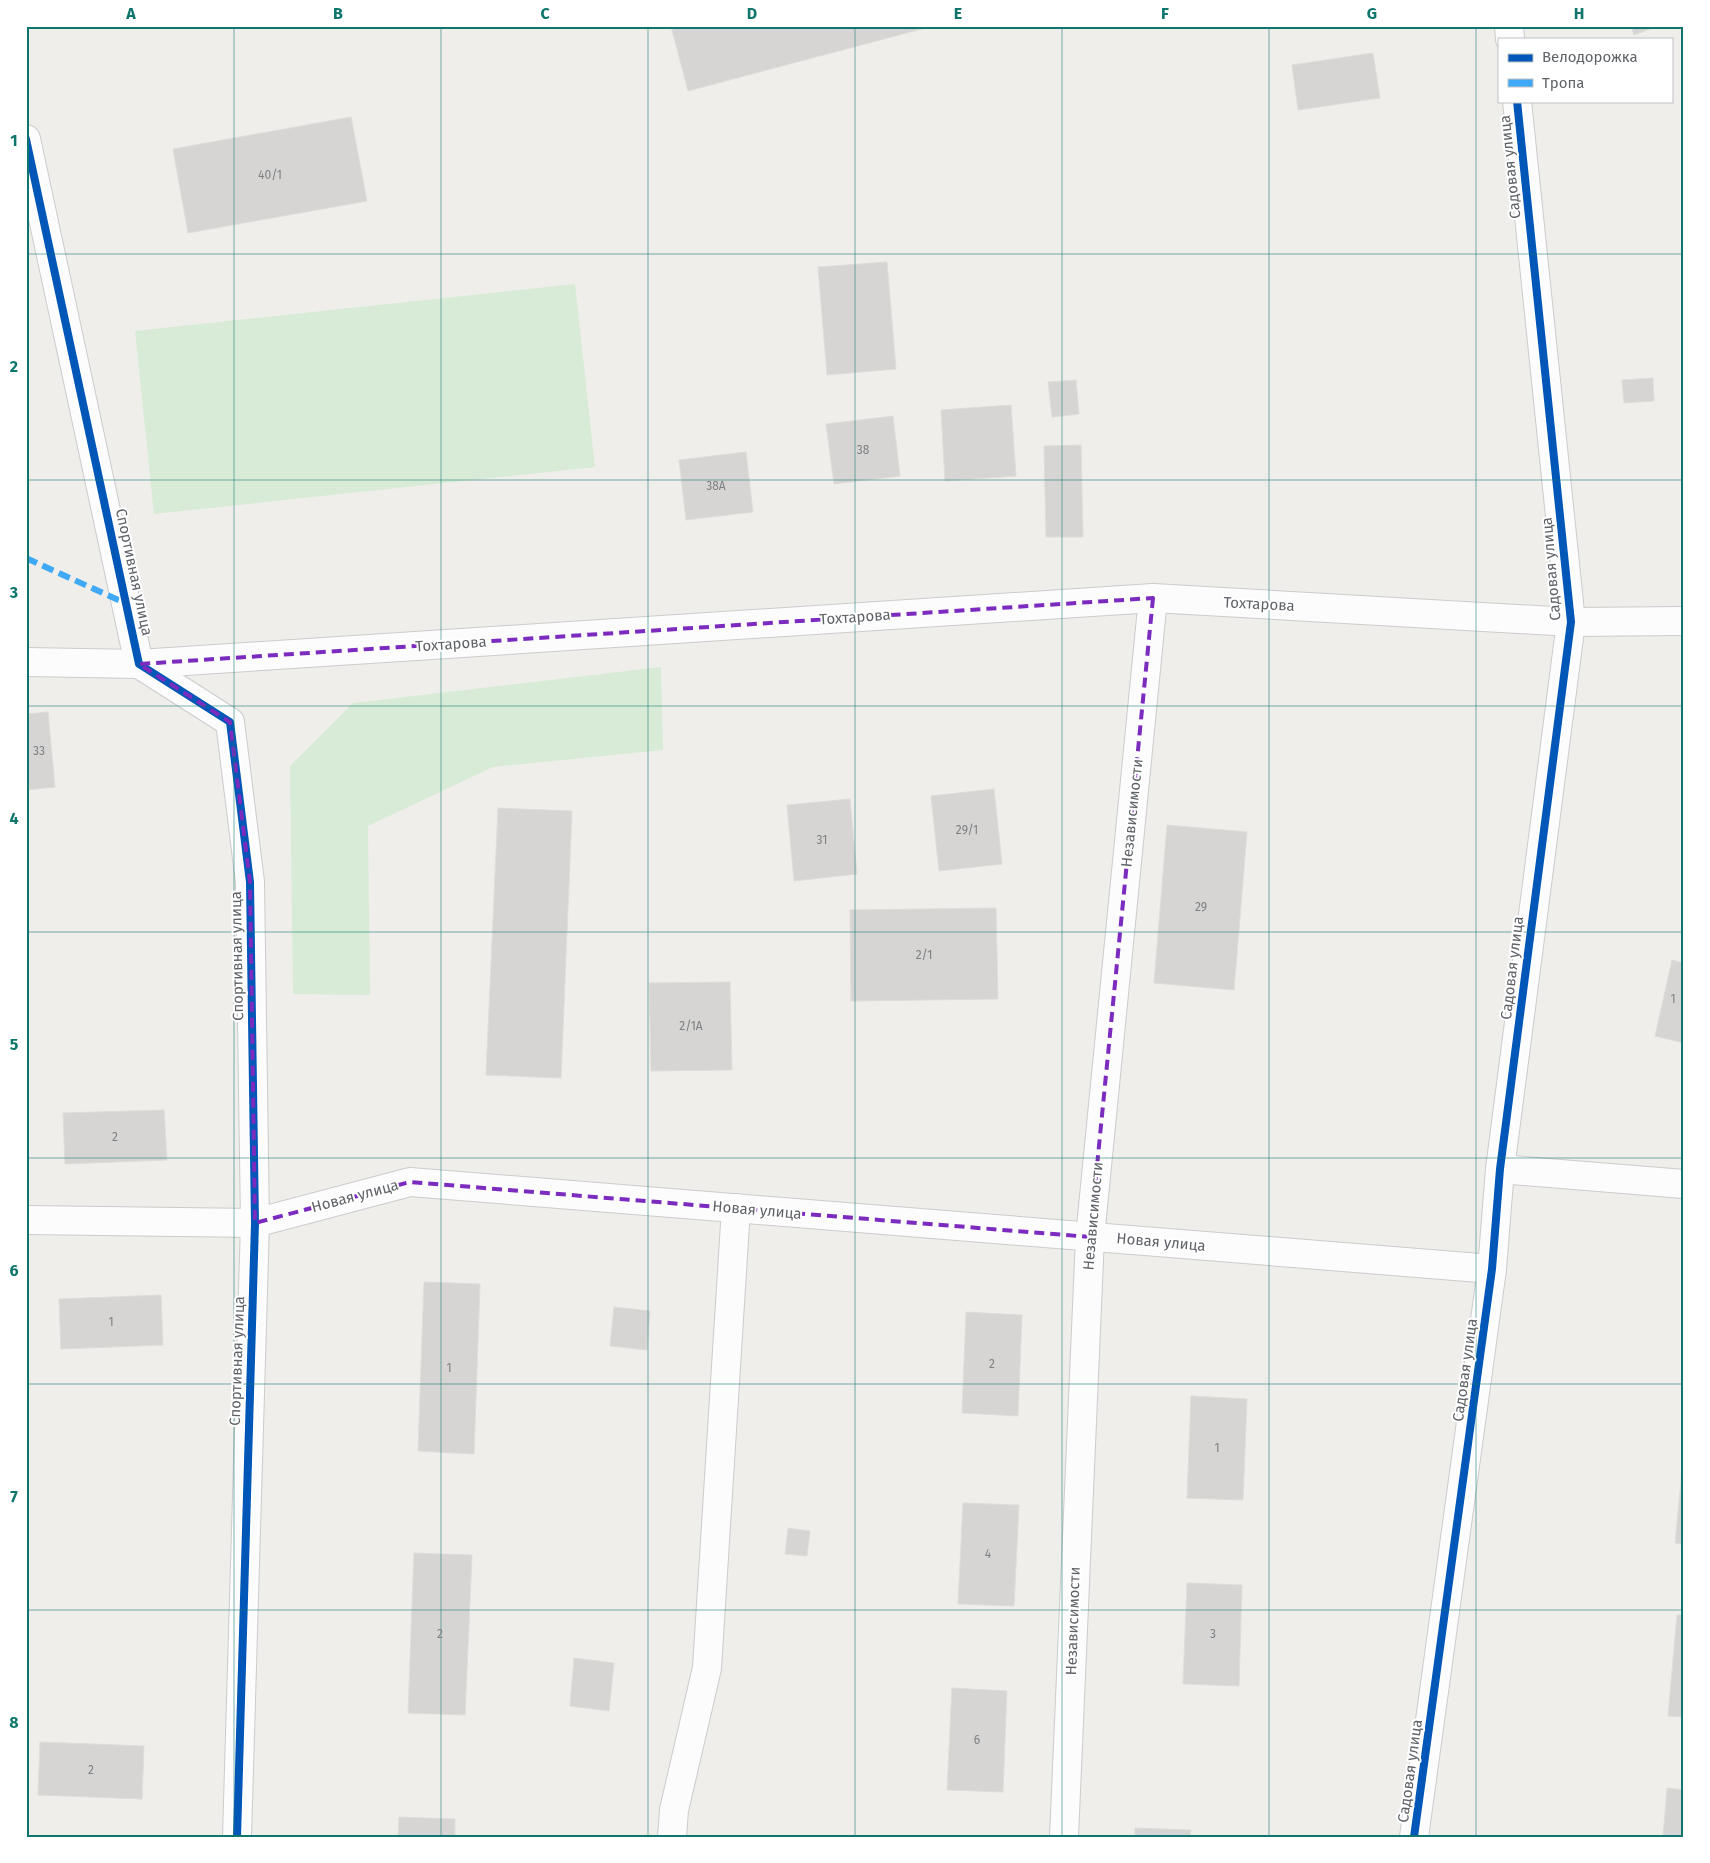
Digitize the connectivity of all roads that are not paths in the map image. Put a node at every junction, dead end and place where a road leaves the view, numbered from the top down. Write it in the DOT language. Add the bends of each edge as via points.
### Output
graph roads {
  1 [pos="1516,102"];
  2 [pos="26,138"];
  3 [pos="1153,598"];
  4 [pos="1684,621"];
  5 [pos="1571,622"];
  6 [pos="26,662"];
  7 [pos="139,664"];
  8 [pos="1500,1169"];
  9 [pos="1684,1184"];
  10 [pos="736,1208"];
  11 [pos="26,1220"];
  12 [pos="255,1222"];
  13 [pos="1090,1236"];
  14 [pos="1492,1269"];
  15 [pos="237,1837"];
  16 [pos="672,1837"];
  17 [pos="1064,1837"];
  18 [pos="1414,1837"];
  1 -- 5 [label="street, Садовая улица"];
  2 -- 7 [label="street, Спортивная улица"];
  3 -- 5 [label="street, Тохтарова"];
  3 -- 7 [label="street, Тохтарова"];
  3 -- 13 [label="street, Независимости"];
  4 -- 5 [label="street, Тохтарова"];
  5 -- 8 [label="street, Садовая улица"];
  6 -- 7 [label="street, Тохтарова"];
  7 -- 12 [label="street, Спортивная улица" via="230,722 250,882"];
  8 -- 9 [label="street"];
  8 -- 14 [label="street, Садовая улица"];
  10 -- 12 [label="street, Новая улица" via="410,1182"];
  10 -- 13 [label="street, Новая улица"];
  10 -- 16 [label="street" via="707,1668 674,1810"];
  11 -- 12 [label="street, Новая улица"];
  12 -- 15 [label="street, Спортивная улица"];
  13 -- 14 [label="street, Новая улица"];
  13 -- 17 [label="street, Независимости"];
  14 -- 18 [label="street, Садовая улица"];
}
